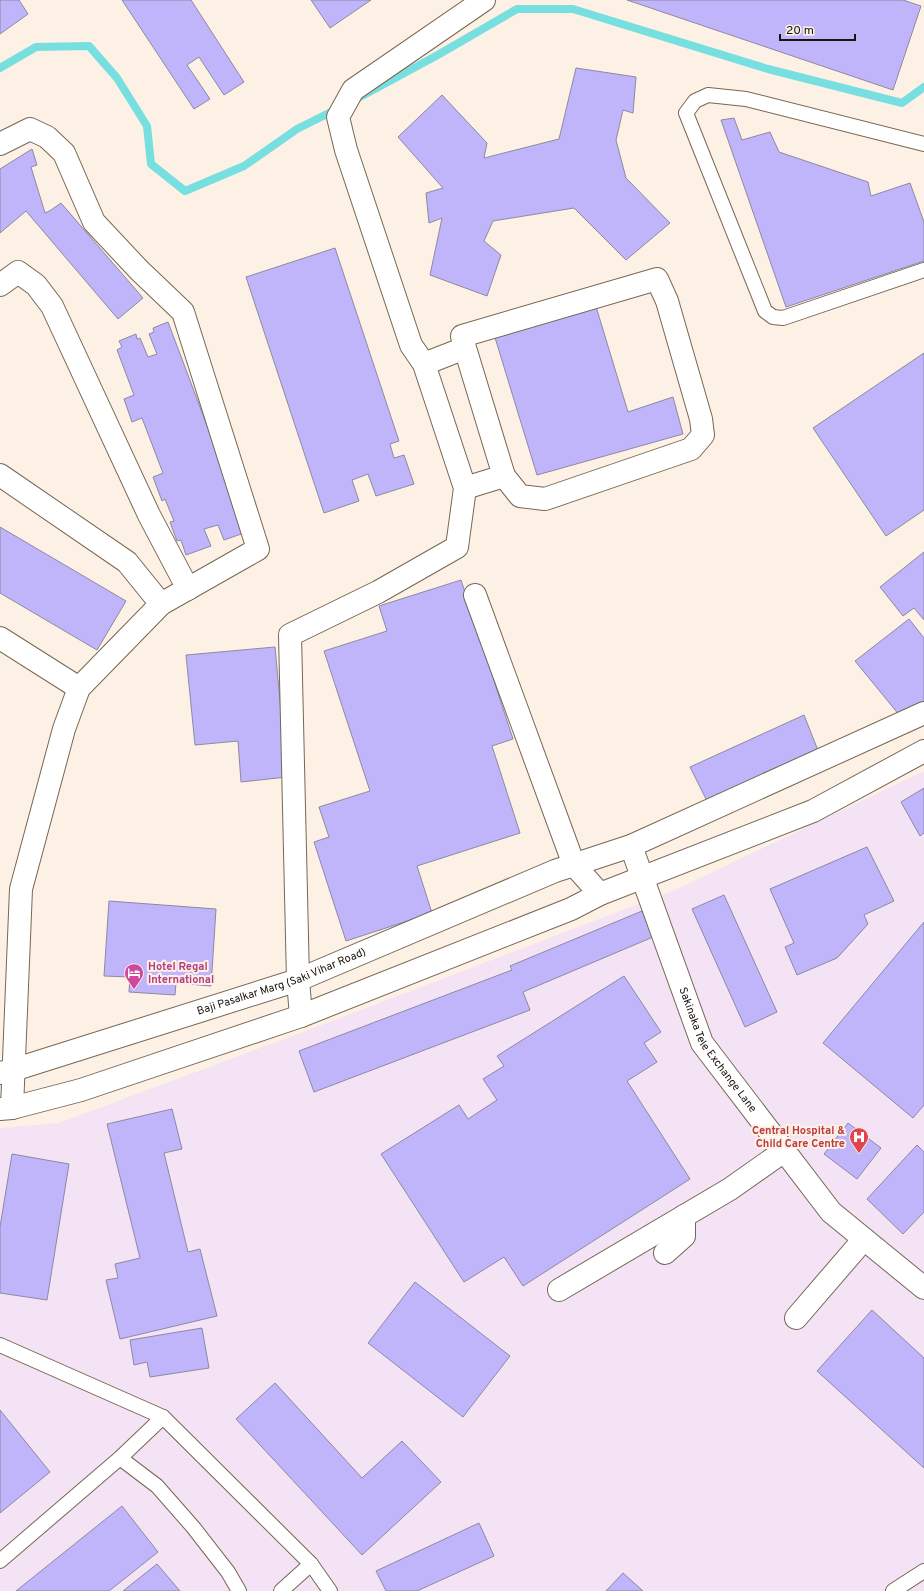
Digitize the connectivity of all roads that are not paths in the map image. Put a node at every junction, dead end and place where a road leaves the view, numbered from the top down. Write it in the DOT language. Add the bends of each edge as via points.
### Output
graph roads {
  1 [pos="484,0"];
  2 [pos="0,144"];
  3 [pos="924,144"];
  4 [pos="924,270"];
  5 [pos="0,285"];
  6 [pos="465,348"];
  7 [pos="424,364"];
  8 [pos="0,475"];
  9 [pos="504,476"];
  10 [pos="465,488"];
  11 [pos="188,589"];
  12 [pos="475,595"];
  13 [pos="161,604"];
  14 [pos="0,638"];
  15 [pos="80,688"];
  16 [pos="924,713"];
  17 [pos="924,751"];
  18 [pos="631,846"];
  19 [pos="565,868"];
  20 [pos="642,878"];
  21 [pos="600,894"];
  22 [pos="298,980"];
  23 [pos="301,1016"];
  24 [pos="7,1072"];
  25 [pos="6,1108"];
  26 [pos="784,1150"];
  27 [pos="684,1216"];
  28 [pos="864,1238"];
  29 [pos="665,1253"];
  30 [pos="924,1288"];
  31 [pos="559,1290"];
  32 [pos="796,1318"];
  33 [pos="0,1345"];
  34 [pos="163,1417"];
  35 [pos="120,1458"];
  36 [pos="0,1561"];
  37 [pos="311,1564"];
  38 [pos="924,1570"];
  39 [pos="239,1591"];
  40 [pos="281,1591"];
  41 [pos="330,1591"];
  42 [pos="893,1591"];
  1 -- 7 [label="street" via="353,90 338,117 346,150 411,345"];
  2 -- 11 [label="street" via="30,129 47,137 64,153 94,222 183,312 258,549"];
  3 -- 4 [label="lane" via="746,98 708,95 695,101 686,113 765,311 773,317 783,318"];
  5 -- 11 [label="street" via="18,272 36,284 52,306 149,515"];
  6 -- 7 [label="street"];
  6 -- 9 [label="street"];
  6 -- 9 [label="street" via="462,336 657,279 667,300 704,434 691,449 545,500 520,496"];
  7 -- 10 [label="street"];
  8 -- 13 [label="street" via="127,562"];
  9 -- 10 [label="street"];
  10 -- 22 [label="street" via="457,546 378,592 290,635"];
  11 -- 13 [label="street"];
  12 -- 19 [label="street"];
  13 -- 15 [label="street"];
  14 -- 15 [label="street"];
  15 -- 24 [label="street" via="64,729 21,888"];
  16 -- 18 [label="street, Baji Pasalkar Marg (Saki Vihar Road)"];
  17 -- 20 [label="street" via="812,811"];
  18 -- 19 [label="street, Baji Pasalkar Marg (Saki Vihar Road)"];
  18 -- 20 [label="street, Sakinaka Tele Exchange Lane"];
  19 -- 21 [label="street"];
  19 -- 22 [label="street, Baji Pasalkar Marg (Saki Vihar Road)"];
  20 -- 21 [label="street"];
  20 -- 26 [label="street, Sakinaka Tele Exchange Lane" via="702,1042"];
  21 -- 23 [label="street" via="571,908"];
  22 -- 23 [label="street"];
  22 -- 24 [label="street, Baji Pasalkar Marg (Saki Vihar Road)"];
  23 -- 25 [label="street" via="81,1090"];
  24 -- 25 [label="street"];
  26 -- 27 [label="street" via="730,1189"];
  26 -- 28 [label="street, Sakinaka Tele Exchange Lane" via="831,1212"];
  27 -- 29 [label="street" via="684,1236"];
  27 -- 31 [label="street"];
  28 -- 30 [label="street, Sakinaka Tele Exchange Lane"];
  28 -- 32 [label="street"];
  33 -- 34 [label="lane"];
  34 -- 35 [label="lane"];
  34 -- 37 [label="lane"];
  35 -- 36 [label="lane"];
  35 -- 39 [label="lane" via="157,1486 193,1527 228,1572"];
  37 -- 40 [label="lane"];
  37 -- 41 [label="lane"];
  38 -- 42 [label="lane"];
}
